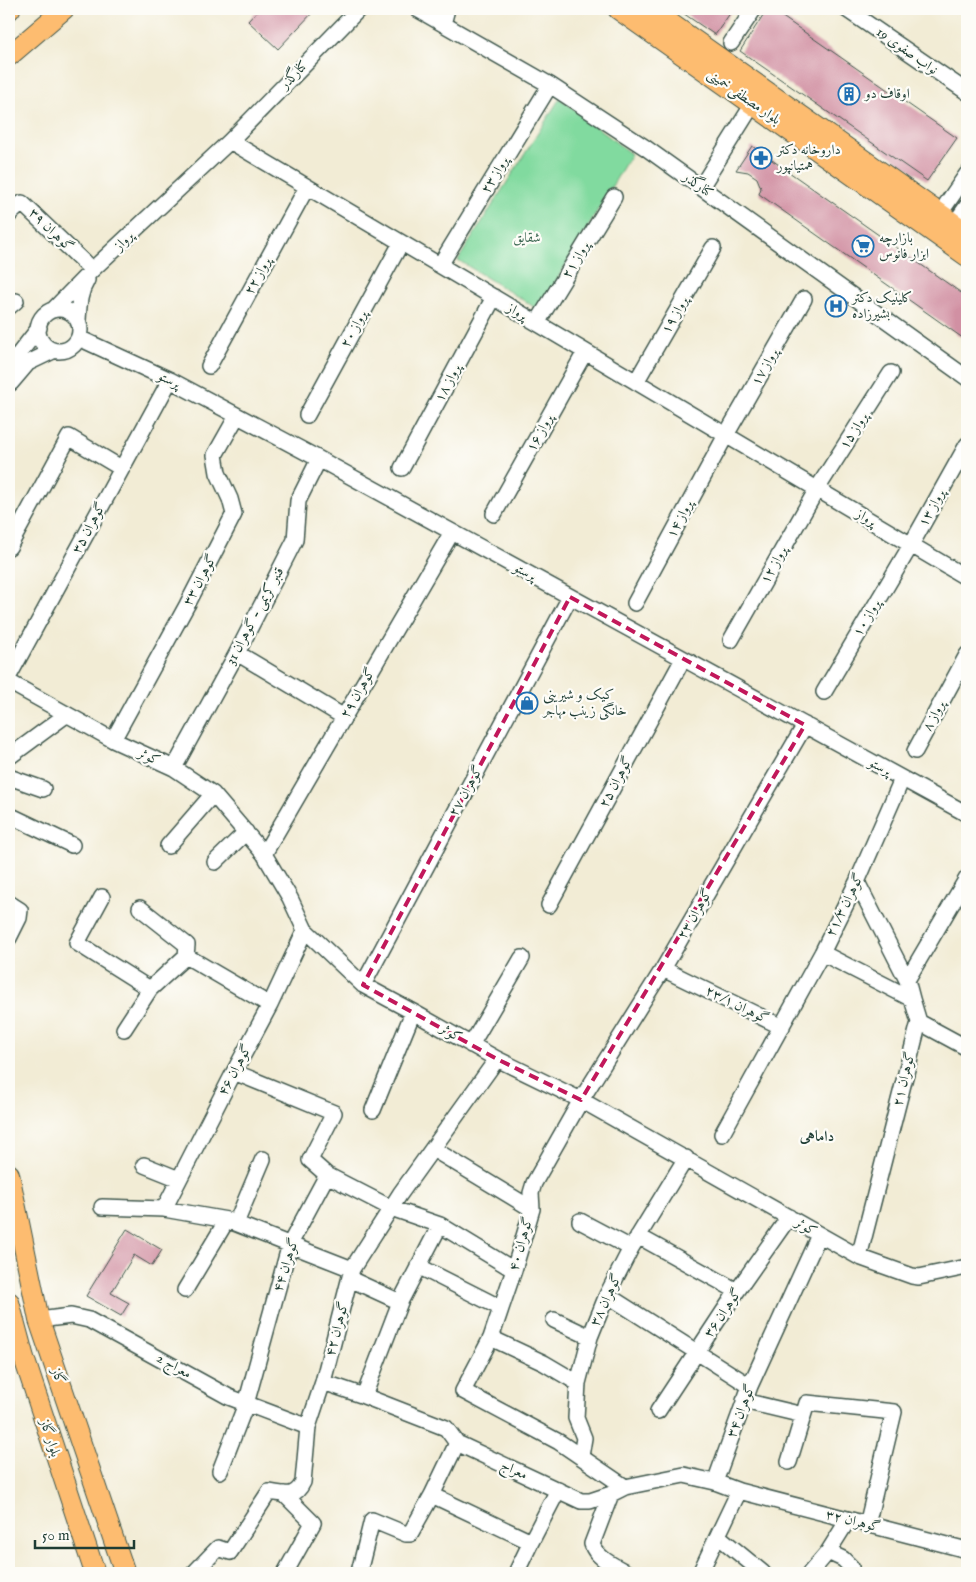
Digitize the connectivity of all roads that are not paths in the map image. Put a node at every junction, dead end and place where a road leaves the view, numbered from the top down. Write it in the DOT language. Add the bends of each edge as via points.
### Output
graph roads {
  1 [pos="64,9"];
  2 [pos="359,9"];
  3 [pos="417,9"];
  4 [pos="447,9"];
  5 [pos="618,9"];
  6 [pos="650,9"];
  7 [pos="754,9"];
  8 [pos="846,9"];
  9 [pos="443,24"];
  10 [pos="731,43"];
  11 [pos="9,56"];
  12 [pos="550,85"];
  13 [pos="967,92"];
  14 [pos="753,104"];
  15 [pos="230,141"];
  16 [pos="967,174"];
  17 [pos="307,187"];
  18 [pos="700,187"];
  19 [pos="614,197"];
  20 [pos="967,206"];
  21 [pos="9,215"];
  22 [pos="947,227"];
  23 [pos="401,243"];
  24 [pos="713,248"];
  25 [pos="967,256"];
  26 [pos="440,266"];
  27 [pos="92,270"];
  28 [pos="494,297"];
  29 [pos="804,299"];
  30 [pos="53,310"];
  31 [pos="78,320"];
  32 [pos="537,323"];
  33 [pos="39,328"];
  34 [pos="79,338"];
  35 [pos="53,351"];
  36 [pos="14,352"];
  37 [pos="585,352"];
  38 [pos="209,366"];
  39 [pos="891,374"];
  40 [pos="9,378"];
  41 [pos="967,378"];
  42 [pos="170,380"];
  43 [pos="636,382"];
  44 [pos="9,386"];
  45 [pos="307,415"];
  46 [pos="238,416"];
  47 [pos="726,435"];
  48 [pos="967,445"];
  49 [pos="318,459"];
  50 [pos="121,468"];
  51 [pos="402,468"];
  52 [pos="817,489"];
  53 [pos="494,514"];
  54 [pos="452,532"];
  55 [pos="911,545"];
  56 [pos="9,547"];
  57 [pos="967,578"];
  58 [pos="570,597"];
  59 [pos="635,603"];
  60 [pos="732,640"];
  61 [pos="237,653"];
  62 [pos="967,655"];
  63 [pos="683,659"];
  64 [pos="9,676"];
  65 [pos="9,682"];
  66 [pos="824,692"];
  67 [pos="66,715"];
  68 [pos="344,717"];
  69 [pos="805,725"];
  70 [pos="113,740"];
  71 [pos="915,751"];
  72 [pos="9,757"];
  73 [pos="174,768"];
  74 [pos="9,777"];
  75 [pos="902,778"];
  76 [pos="43,789"];
  77 [pos="213,794"];
  78 [pos="967,814"];
  79 [pos="9,816"];
  80 [pos="246,832"];
  81 [pos="72,845"];
  82 [pos="168,846"];
  83 [pos="264,854"];
  84 [pos="215,862"];
  85 [pos="967,878"];
  86 [pos="857,882"];
  87 [pos="102,897"];
  88 [pos="9,903"];
  89 [pos="549,905"];
  90 [pos="140,908"];
  91 [pos="305,930"];
  92 [pos="9,938"];
  93 [pos="822,953"];
  94 [pos="186,956"];
  95 [pos="522,958"];
  96 [pos="662,969"];
  97 [pos="908,980"];
  98 [pos="363,986"];
  99 [pos="150,988"];
  100 [pos="912,999"];
  101 [pos="270,1005"];
  102 [pos="413,1012"];
  103 [pos="918,1022"];
  104 [pos="782,1028"];
  105 [pos="124,1029"];
  106 [pos="471,1045"];
  107 [pos="967,1048"];
  108 [pos="497,1059"];
  109 [pos="234,1072"];
  110 [pos="582,1100"];
  111 [pos="374,1110"];
  112 [pos="722,1134"];
  113 [pos="433,1148"];
  114 [pos="686,1158"];
  115 [pos="263,1159"];
  116 [pos="144,1164"];
  117 [pos="9,1174"];
  118 [pos="327,1175"];
  119 [pos="179,1179"];
  120 [pos="102,1208"];
  121 [pos="391,1208"];
  122 [pos="532,1208"];
  123 [pos="164,1209"];
  124 [pos="789,1217"];
  125 [pos="580,1221"];
  126 [pos="232,1222"];
  127 [pos="440,1225"];
  128 [pos="819,1235"];
  129 [pos="634,1242"];
  130 [pos="290,1244"];
  131 [pos="859,1257"];
  132 [pos="418,1266"];
  133 [pos="967,1267"];
  134 [pos="514,1270"];
  135 [pos="351,1274"];
  136 [pos="185,1290"];
  137 [pos="737,1291"];
  138 [pos="607,1295"];
  139 [pos="9,1302"];
  140 [pos="400,1302"];
  141 [pos="501,1308"];
  142 [pos="39,1320"];
  143 [pos="554,1320"];
  144 [pos="590,1337"];
  145 [pos="491,1338"];
  146 [pos="697,1353"];
  147 [pos="323,1382"];
  148 [pos="578,1383"];
  149 [pos="750,1386"];
  150 [pos="364,1396"];
  151 [pos="744,1401"];
  152 [pos="246,1404"];
  153 [pos="658,1411"];
  154 [pos="803,1415"];
  155 [pos="308,1427"];
  156 [pos="457,1443"];
  157 [pos="581,1456"];
  158 [pos="789,1462"];
  159 [pos="220,1471"];
  160 [pos="715,1482"];
  161 [pos="558,1490"];
  162 [pos="618,1490"];
  163 [pos="739,1491"];
  164 [pos="284,1494"];
  165 [pos="432,1495"];
  166 [pos="848,1520"];
  167 [pos="867,1525"];
  168 [pos="718,1536"];
  169 [pos="531,1542"];
  170 [pos="967,1550"];
  171 [pos="828,1552"];
  172 [pos="360,1572"];
  173 [pos="95,1573"];
  174 [pos="125,1573"];
  175 [pos="194,1573"];
  176 [pos="285,1573"];
  177 [pos="516,1573"];
  178 [pos="627,1573"];
  179 [pos="700,1573"];
  180 [pos="763,1573"];
  181 [pos="810,1573"];
  182 [pos="850,1573"];
  1 -- 11 [label="main road"];
  2 -- 15 [label="street, کنارگذر"];
  3 -- 9 [label="street, کنارگذر"];
  4 -- 9 [label="street"];
  5 -- 14 [label="main road, بلوار مصطفی خمینی"];
  6 -- 22 [label="main road, بلوار مصطفی خمینی"];
  7 -- 10 [label="street"];
  8 -- 13 [label="street, نواب صفوی 19"];
  9 -- 12 [label="street, کنارگذر"];
  12 -- 18 [label="street, کنارگذر"];
  12 -- 26 [label="street, پرواز ۲۳"];
  14 -- 18 [label="street"];
  14 -- 22 [label="main road, بلوار مصطفی خمینی"];
  15 -- 17 [label="street, پرواز"];
  15 -- 27 [label="street, پرواز"];
  16 -- 22 [label="street"];
  17 -- 23 [label="street, پرواز"];
  17 -- 38 [label="street, پرواز ۲۲"];
  18 -- 41 [label="street, کنارگذر"];
  19 -- 32 [label="street, پرواز ۲۱"];
  20 -- 22 [label="street"];
  21 -- 27 [label="street, گوهران ۳۹" via="22,203"];
  22 -- 25 [label="main road, بلوار مصطفی خمینی"];
  23 -- 26 [label="street, پرواز"];
  23 -- 45 [label="street, پرواز ۲۰"];
  24 -- 43 [label="street, پرواز ۱۹"];
  26 -- 28 [label="street, پرواز"];
  27 -- 30 [label="street, پرواز"];
  27 -- 31 [label="street" via="83,287"];
  28 -- 32 [label="street, پرواز"];
  28 -- 51 [label="street, پرواز ۱۸"];
  29 -- 47 [label="street, پرواز ۱۷"];
  30 -- 31 [label="street" via="71,313"];
  30 -- 33 [label="street" via="43,317"];
  31 -- 34 [label="street"];
  32 -- 37 [label="street, پرواز"];
  33 -- 35 [label="street" via="42,342"];
  33 -- 36 [label="street"];
  34 -- 35 [label="street" via="74,346 64,351"];
  34 -- 42 [label="street, پرستو"];
  35 -- 44 [label="street" via="28,363"];
  36 -- 40 [label="street"];
  37 -- 43 [label="street, پرواز"];
  37 -- 53 [label="street, پرواز ۱۶"];
  39 -- 52 [label="street, پرواز ۱۵"];
  42 -- 46 [label="street, پرستو"];
  42 -- 50 [label="street, گوهران ۳۵"];
  43 -- 47 [label="street, پرواز"];
  46 -- 49 [label="street, پرستو"];
  46 -- 70 [label="street, گوهران ۳۳" via="214,455 234,514"];
  47 -- 52 [label="street, پرواز"];
  47 -- 59 [label="street, پرواز ۱۴"];
  48 -- 55 [label="street, پرواز ۱۳"];
  49 -- 54 [label="street, پرستو"];
  49 -- 61 [label="street, قنبر کریمی - گوهران 31" via="298,502 295,540"];
  50 -- 56 [label="street" via="70,438"];
  50 -- 64 [label="street, گوهران ۳۵"];
  52 -- 55 [label="street, پرواز"];
  52 -- 60 [label="street, پرواز ۱۲"];
  54 -- 58 [label="street, پرستو"];
  54 -- 68 [label="street, گوهران ۲۹"];
  55 -- 57 [label="street, پرواز"];
  55 -- 66 [label="street, پرواز ۱۰"];
  58 -- 63 [label="street, پرستو"];
  58 -- 98 [label="street, گوهران ۲۷"];
  61 -- 68 [label="street"];
  61 -- 73 [label="street, قنبر کریمی - گوهران 31"];
  62 -- 71 [label="street, پرواز ۸"];
  63 -- 69 [label="street, پرستو"];
  63 -- 89 [label="street, گوهران ۲۵"];
  65 -- 67 [label="street, کوثر"];
  67 -- 70 [label="street, کوثر"];
  67 -- 72 [label="street"];
  68 -- 83 [label="street, گوهران ۲۹"];
  69 -- 75 [label="street, پرستو"];
  69 -- 96 [label="street, گوهران ۲۳"];
  70 -- 73 [label="street, کوثر"];
  73 -- 77 [label="street, کوثر"];
  74 -- 76 [label="street"];
  75 -- 78 [label="street, پرستو"];
  75 -- 86 [label="street, گوهران ۲۱/۳"];
  77 -- 80 [label="street, کوثر"];
  77 -- 82 [label="street"];
  79 -- 81 [label="street"];
  80 -- 83 [label="street, کوثر"];
  80 -- 84 [label="street"];
  83 -- 91 [label="street, کوثر"];
  85 -- 97 [label="street"];
  86 -- 93 [label="street, گوهران ۲۱/۳"];
  86 -- 97 [label="street, گوهران ۲۱"];
  87 -- 99 [label="street" via="77,942"];
  88 -- 92 [label="street" via="20,910"];
  90 -- 94 [label="street" via="187,945"];
  91 -- 98 [label="street, کوثر"];
  91 -- 101 [label="street, گوهران ۴۶"];
  93 -- 100 [label="street"];
  93 -- 104 [label="street, گوهران ۲۱/۳"];
  94 -- 99 [label="street"];
  94 -- 101 [label="street"];
  95 -- 106 [label="street"];
  96 -- 104 [label="street, گوهران ۲۳/۱"];
  96 -- 110 [label="street, گوهران ۲۳"];
  97 -- 100 [label="street, گوهران ۲۱"];
  98 -- 102 [label="street, کوثر"];
  99 -- 105 [label="street"];
  100 -- 103 [label="street, گوهران ۲۱"];
  101 -- 109 [label="street, گوهران ۴۶"];
  102 -- 106 [label="street, کوثر"];
  102 -- 111 [label="street"];
  103 -- 107 [label="street"];
  103 -- 131 [label="street, گوهران ۲۱"];
  104 -- 112 [label="street, گوهران ۲۳/۱"];
  106 -- 108 [label="street, کوثر"];
  108 -- 110 [label="street, کوثر"];
  108 -- 113 [label="street, گوهران ۴۲"];
  109 -- 118 [label="street" via="334,1113 310,1160"];
  109 -- 119 [label="street, گوهران ۴۶"];
  110 -- 114 [label="street, کوثر"];
  110 -- 122 [label="street, گوهران ۴۰" via="534,1183"];
  113 -- 121 [label="street, گوهران ۴۲"];
  113 -- 122 [label="street"];
  114 -- 124 [label="street, کوثر"];
  114 -- 129 [label="street, گوهران ۳۸"];
  115 -- 126 [label="street"];
  116 -- 119 [label="street"];
  117 -- 142 [label="main road, گاز"];
  118 -- 121 [label="street"];
  118 -- 130 [label="street, گوهران ۴۴"];
  119 -- 123 [label="street, گوهران ۴۶"];
  120 -- 123 [label="street"];
  121 -- 127 [label="street"];
  121 -- 135 [label="street, گوهران ۴۲"];
  122 -- 134 [label="street, گوهران ۴۰"];
  123 -- 126 [label="street"];
  124 -- 128 [label="street, کوثر"];
  124 -- 137 [label="street, گوهران ۳۶"];
  125 -- 129 [label="street"];
  126 -- 130 [label="street"];
  126 -- 136 [label="street"];
  127 -- 132 [label="street"];
  127 -- 134 [label="street"];
  128 -- 131 [label="street, کوثر"];
  128 -- 149 [label="street, گوهران ۳۴"];
  129 -- 137 [label="street"];
  129 -- 138 [label="street, گوهران ۳۸"];
  130 -- 135 [label="street"];
  130 -- 152 [label="street, گوهران ۴۴"];
  131 -- 133 [label="street, کوثر" via="919,1277"];
  132 -- 140 [label="street"];
  132 -- 141 [label="street"];
  134 -- 141 [label="street, گوهران ۴۰"];
  135 -- 140 [label="street"];
  135 -- 147 [label="street, گوهران ۴۲"];
  137 -- 146 [label="street, گوهران ۳۶"];
  138 -- 144 [label="street, گوهران ۳۸"];
  138 -- 146 [label="street"];
  139 -- 173 [label="main road, بلوار گاز" via="24,1358"];
  140 -- 150 [label="street"];
  141 -- 145 [label="street, گوهران ۴۰"];
  142 -- 152 [label="street, معراج 2" via="71,1316 89,1320"];
  142 -- 174 [label="main road, گاز"];
  143 -- 144 [label="street"];
  144 -- 148 [label="street, گوهران ۳۸"];
  145 -- 148 [label="street"];
  145 -- 157 [label="street, گوهران ۴۰" via="463,1391"];
  146 -- 149 [label="street"];
  146 -- 153 [label="street, گوهران ۳۶"];
  147 -- 150 [label="street, معراج"];
  147 -- 155 [label="street, گوهران ۴۲"];
  148 -- 157 [label="street, گوهران ۳۸" via="576,1418 584,1438"];
  149 -- 151 [label="street, گوهران ۳۴"];
  150 -- 156 [label="street, معراج" via="446,1428"];
  151 -- 154 [label="street"];
  151 -- 160 [label="street, گوهران ۳۴"];
  152 -- 155 [label="street, معراج 2"];
  152 -- 159 [label="street, گوهران ۴۴"];
  154 -- 158 [label="street"];
  154 -- 167 [label="street" via="807,1403 894,1412"];
  155 -- 164 [label="street, گوهران ۴۲" via="303,1482 296,1493"];
  156 -- 161 [label="street, معراج"];
  156 -- 165 [label="street"];
  157 -- 162 [label="street"];
  160 -- 162 [label="street, معراج" via="684,1475"];
  160 -- 163 [label="street"];
  161 -- 162 [label="street, معراج" via="581,1501 590,1501"];
  161 -- 169 [label="street"];
  162 -- 178 [label="street" via="592,1544 602,1557"];
  163 -- 166 [label="street, گوهران ۳۲"];
  163 -- 168 [label="street"];
  164 -- 175 [label="street, گوهران ۴۲" via="270,1492 230,1552 218,1548"];
  164 -- 176 [label="street" via="313,1523"];
  165 -- 169 [label="street"];
  165 -- 172 [label="street" via="410,1534 372,1520"];
  166 -- 167 [label="street, گوهران ۳۲"];
  166 -- 171 [label="street"];
  167 -- 170 [label="street, گوهران ۳۲"];
  168 -- 179 [label="street"];
  168 -- 180 [label="street"];
  169 -- 177 [label="street"];
  171 -- 181 [label="street"];
  171 -- 182 [label="street" via="848,1563"];
}
